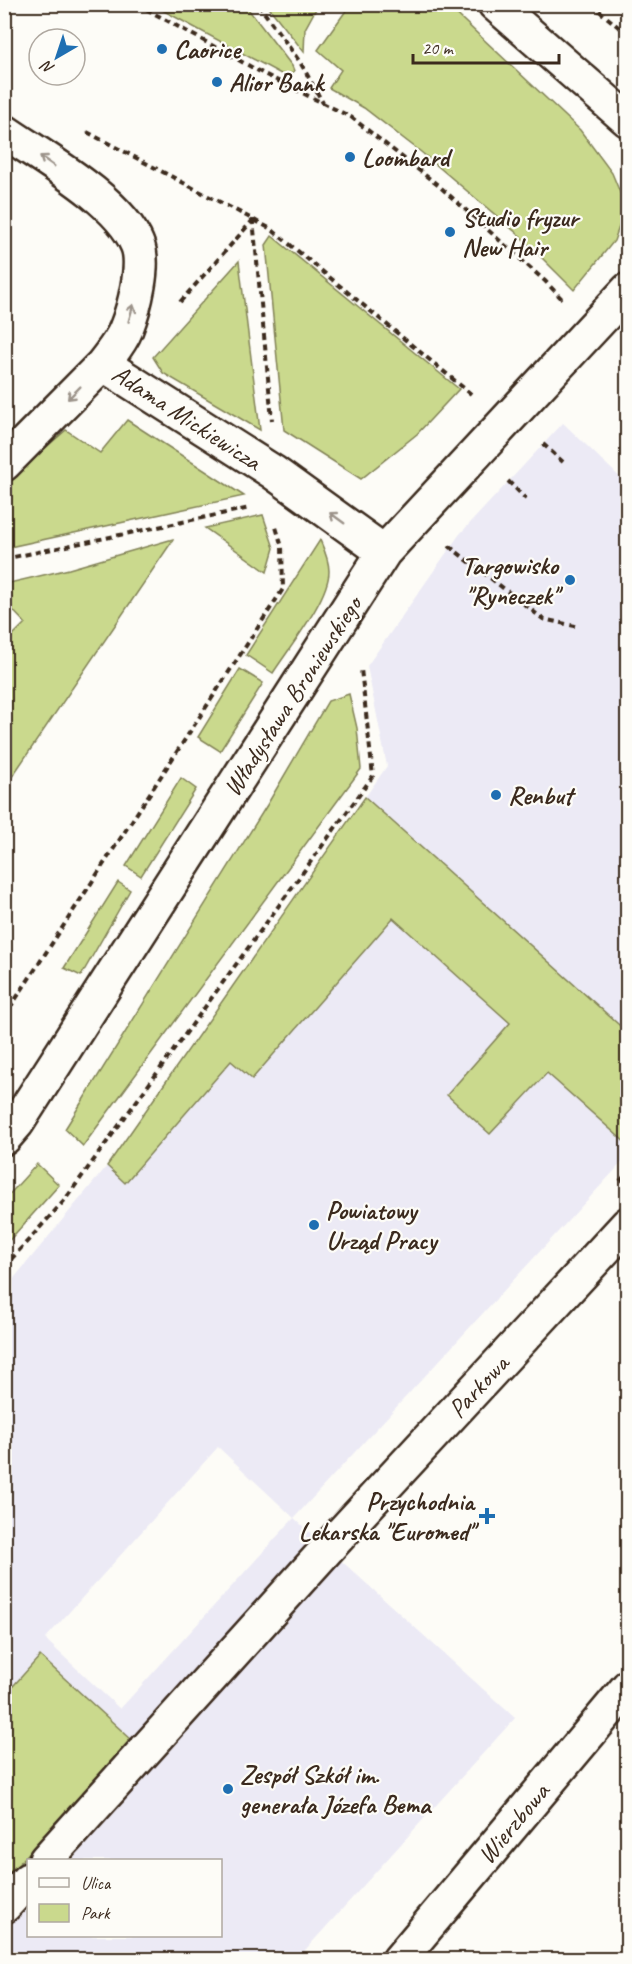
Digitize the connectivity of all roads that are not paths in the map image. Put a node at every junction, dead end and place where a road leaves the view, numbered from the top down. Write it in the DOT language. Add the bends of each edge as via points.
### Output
graph roads {
  1 [pos="495,4"];
  2 [pos="627,120"];
  3 [pos="4,131"];
  4 [pos="627,290"];
  5 [pos="103,364"];
  6 [pos="4,464"];
  7 [pos="384,552"];
  8 [pos="9,1124"];
  9 [pos="627,1224"];
  10 [pos="627,1687"];
  11 [pos="47,1859"];
  12 [pos="27,1881"];
  13 [pos="4,1906"];
  14 [pos="399,1959"];
  1 -- 2 [label="street"];
  5 -- 3 [label="street, one-way" via="126,331 132,311 139,278 138,245 114,212 87,188"];
  4 -- 7 [label="street, Władysława Broniewskiego"];
  5 -- 6 [label="street, Adama Mickiewicza, one-way"];
  7 -- 5 [label="street, Adama Mickiewicza, one-way" via="273,472"];
  7 -- 8 [label="street, Władysława Broniewskiego"];
  9 -- 11 [label="street, Parkowa"];
  10 -- 14 [label="street, Wierzbowa"];
  12 -- 13 [label="street"];
}
